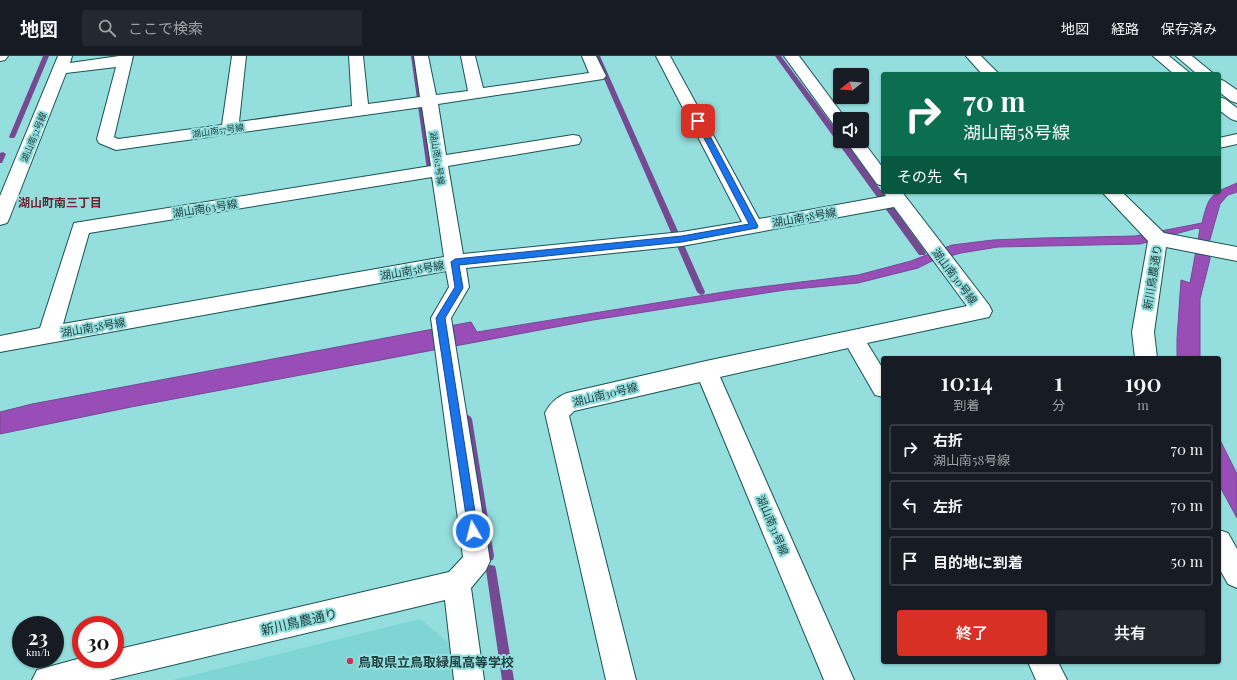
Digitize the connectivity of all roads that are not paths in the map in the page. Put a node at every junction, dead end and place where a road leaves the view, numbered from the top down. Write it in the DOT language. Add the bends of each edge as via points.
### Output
graph roads {
  1 [pos="239,56"];
  2 [pos="356,56"];
  3 [pos="421,56"];
  4 [pos="468,56"];
  5 [pos="589,56"];
  6 [pos="663,56"];
  7 [pos="791,56"];
  8 [pos="973,56"];
  9 [pos="1160,56"];
  10 [pos="1183,56"];
  11 [pos="125,58"];
  12 [pos="63,63"];
  13 [pos="989,72"];
  14 [pos="1180,72"];
  15 [pos="1203,72"];
  16 [pos="1221,86"];
  17 [pos="476,94"];
  18 [pos="1237,98"];
  19 [pos="429,101"];
  20 [pos="1221,104"];
  21 [pos="360,110"];
  22 [pos="833,113"];
  23 [pos="1237,116"];
  24 [pos="230,128"];
  25 [pos="1237,139"];
  26 [pos="573,141"];
  27 [pos="1221,143"];
  28 [pos="859,148"];
  29 [pos="439,166"];
  30 [pos="881,177"];
  31 [pos="1113,194"];
  32 [pos="895,196"];
  33 [pos="0,219"];
  34 [pos="754,226"];
  35 [pos="1158,239"];
  36 [pos="1237,254"];
  37 [pos="455,262"];
  38 [pos="49,335"];
  39 [pos="853,338"];
  40 [pos="0,344"];
  41 [pos="1146,356"];
  42 [pos="706,370"];
  43 [pos="881,385"];
  44 [pos="1221,546"];
  45 [pos="1237,575"];
  46 [pos="457,584"];
  47 [pos="1043,664"];
  48 [pos="47,680"];
  49 [pos="469,680"];
  50 [pos="621,680"];
  51 [pos="839,680"];
  52 [pos="1052,680"];
  1 -- 24 [label="street"];
  2 -- 21 [label="street"];
  3 -- 19 [label="street, 湖山南62号線"];
  4 -- 17 [label="street"];
  5 -- 17 [label="street" via="598,76"];
  6 -- 34 [label="street"];
  7 -- 22 [label="street"];
  8 -- 13 [label="street"];
  9 -- 14 [label="street"];
  10 -- 15 [label="street"];
  11 -- 12 [label="street, 湖山南57号線"];
  11 -- 24 [label="street, 湖山南57号線" via="105,139 116,145"];
  12 -- 33 [label="street, 湖山南52号線"];
  16 -- 18 [label="street"];
  17 -- 19 [label="street"];
  19 -- 21 [label="street, 湖山南57号線"];
  19 -- 29 [label="street, 湖山南62号線"];
  20 -- 23 [label="street"];
  21 -- 24 [label="street, 湖山南57号線"];
  25 -- 27 [label="street"];
  26 -- 29 [label="street"];
  28 -- 30 [label="street"];
  29 -- 37 [label="street, 湖山南62号線"];
  29 -- 38 [label="street, 湖山南63号線" via="81,228"];
  31 -- 35 [label="street, 新川鳥農通り"];
  32 -- 34 [label="street, 湖山南58号線"];
  32 -- 39 [label="street, 湖山南30号線" via="982,311"];
  34 -- 37 [label="street, 湖山南58号線" via="682,239"];
  35 -- 36 [label="street"];
  35 -- 41 [label="street, 新川鳥農通り" via="1143,332"];
  37 -- 38 [label="street, 湖山南58号線"];
  37 -- 46 [label="street, 湖山南62号線" via="459,288 440,318 477,561"];
  38 -- 40 [label="street, 湖山南58号線"];
  39 -- 42 [label="street, 湖山南30号線"];
  39 -- 43 [label="street"];
  42 -- 50 [label="street, 湖山南30号線" via="567,403 558,413"];
  42 -- 51 [label="street, 湖山南31号線"];
  44 -- 45 [label="street"];
  46 -- 48 [label="street, 新川鳥農通り"];
  46 -- 49 [label="street"];
  47 -- 52 [label="street"];
}
